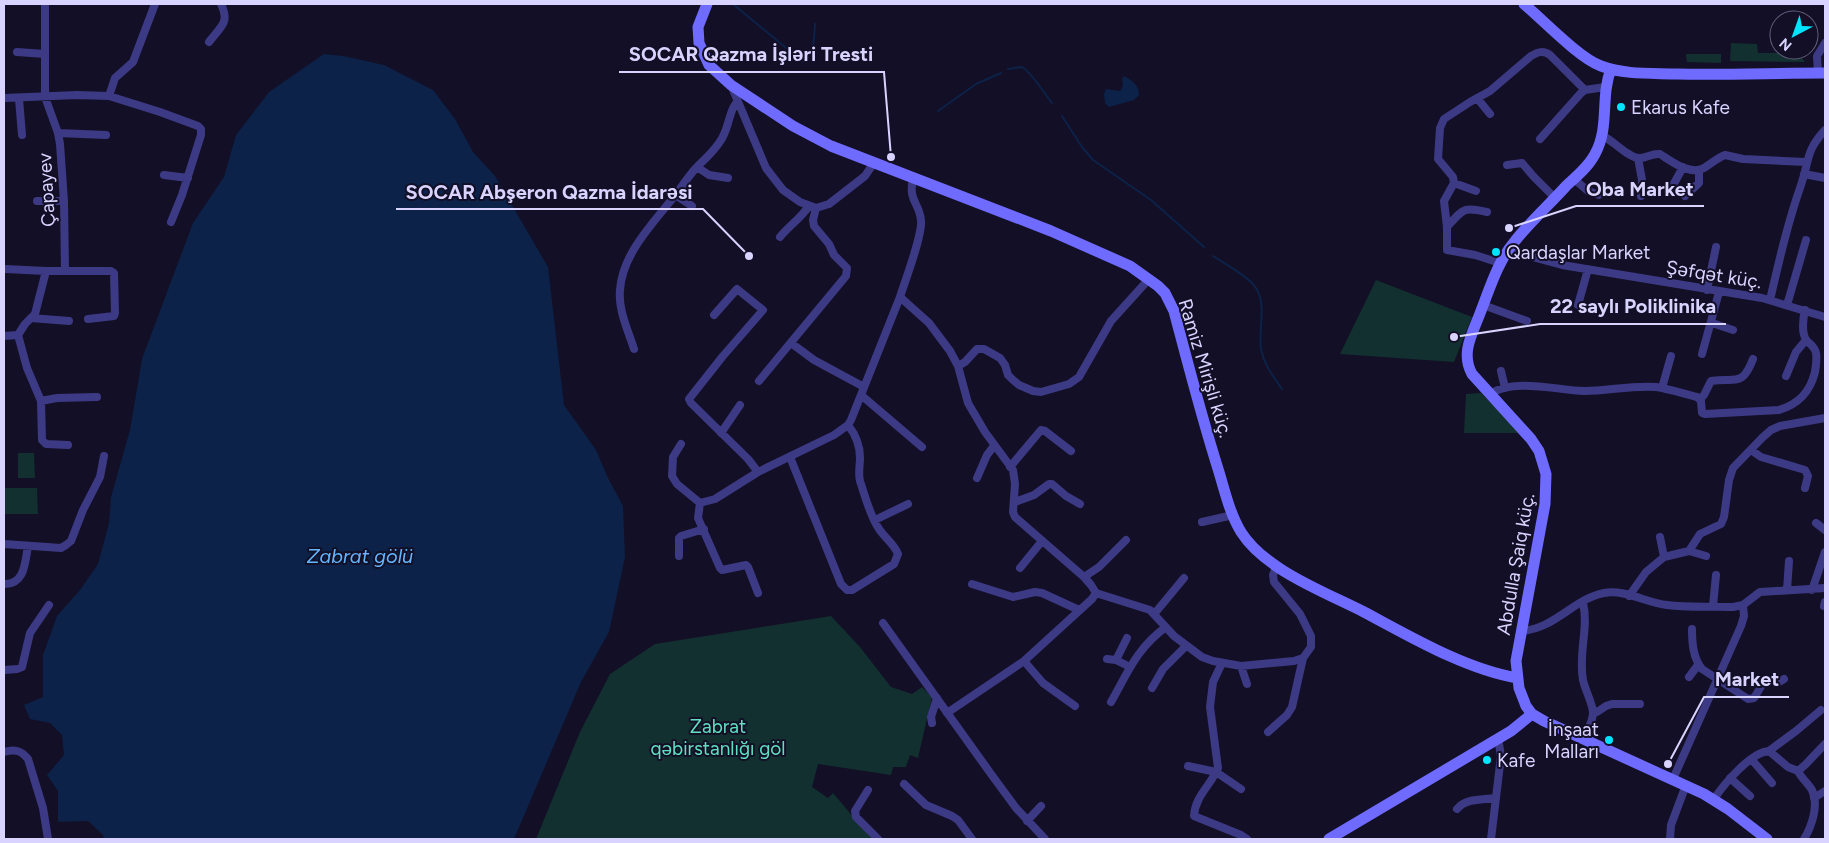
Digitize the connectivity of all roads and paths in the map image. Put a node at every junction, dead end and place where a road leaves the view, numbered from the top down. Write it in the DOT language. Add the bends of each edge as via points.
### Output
graph roads {
  1 [pos="45,4"];
  2 [pos="155,4"];
  3 [pos="222,4"];
  4 [pos="706,4"];
  5 [pos="1524,4"];
  6 [pos="209,42"];
  7 [pos="1825,43"];
  8 [pos="17,52"];
  9 [pos="45,54"];
  10 [pos="1610,69"];
  11 [pos="1822,73"];
  12 [pos="731,85"];
  13 [pos="1605,87"];
  14 [pos="1585,90"];
  15 [pos="109,96"];
  16 [pos="45,97"];
  17 [pos="4,98"];
  18 [pos="1477,98"];
  19 [pos="19,99"];
  20 [pos="737,102"];
  21 [pos="1490,114"];
  22 [pos="1825,130"];
  23 [pos="58,133"];
  24 [pos="22,135"];
  25 [pos="106,135"];
  26 [pos="1603,136"];
  27 [pos="1540,139"];
  28 [pos="1638,158"];
  29 [pos="1806,162"];
  30 [pos="873,164"];
  31 [pos="1507,165"];
  32 [pos="697,167"];
  33 [pos="1683,167"];
  34 [pos="1698,170"];
  35 [pos="1804,174"];
  36 [pos="164,175"];
  37 [pos="188,178"];
  38 [pos="728,178"];
  39 [pos="1825,178"];
  40 [pos="913,179"];
  41 [pos="1574,179"];
  42 [pos="1454,183"];
  43 [pos="1671,189"];
  44 [pos="1476,190"];
  45 [pos="676,195"];
  46 [pos="1599,195"];
  47 [pos="1641,196"];
  48 [pos="1685,196"];
  49 [pos="1556,198"];
  50 [pos="36,201"];
  51 [pos="64,201"];
  52 [pos="692,206"];
  53 [pos="812,207"];
  54 [pos="1487,212"];
  55 [pos="171,222"];
  56 [pos="1447,226"];
  57 [pos="780,236"];
  58 [pos="1806,240"];
  59 [pos="1716,247"];
  60 [pos="1509,248"];
  61 [pos="1500,263"];
  62 [pos="5,269"];
  63 [pos="1588,269"];
  64 [pos="46,271"];
  65 [pos="65,271"];
  66 [pos="1149,279"];
  67 [pos="1708,290"];
  68 [pos="1719,292"];
  69 [pos="900,296"];
  70 [pos="1770,300"];
  71 [pos="1483,305"];
  72 [pos="1578,305"];
  73 [pos="1787,305"];
  74 [pos="1805,310"];
  75 [pos="714,315"];
  76 [pos="1825,316"];
  77 [pos="32,318"];
  78 [pos="88,319"];
  79 [pos="1526,320"];
  80 [pos="69,321"];
  81 [pos="1712,323"];
  82 [pos="1733,330"];
  83 [pos="18,335"];
  84 [pos="4,336"];
  85 [pos="1806,340"];
  86 [pos="791,344"];
  87 [pos="634,349"];
  88 [pos="1702,354"];
  89 [pos="1671,356"];
  90 [pos="1754,359"];
  91 [pos="958,366"];
  92 [pos="1501,371"];
  93 [pos="1786,376"];
  94 [pos="759,381"];
  95 [pos="864,387"];
  96 [pos="1505,388"];
  97 [pos="1662,388"];
  98 [pos="1490,394"];
  99 [pos="861,396"];
  100 [pos="98,397"];
  101 [pos="1700,399"];
  102 [pos="41,400"];
  103 [pos="740,405"];
  104 [pos="1780,410"];
  105 [pos="1825,418"];
  106 [pos="848,425"];
  107 [pos="1780,426"];
  108 [pos="721,433"];
  109 [pos="681,444"];
  110 [pos="68,445"];
  111 [pos="994,446"];
  112 [pos="922,447"];
  113 [pos="1751,450"];
  114 [pos="1071,451"];
  115 [pos="104,456"];
  116 [pos="790,457"];
  117 [pos="1010,467"];
  118 [pos="758,472"];
  119 [pos="977,478"];
  120 [pos="1805,488"];
  121 [pos="1015,502"];
  122 [pos="700,503"];
  123 [pos="908,504"];
  124 [pos="1080,504"];
  125 [pos="1233,515"];
  126 [pos="875,520"];
  127 [pos="1202,522"];
  128 [pos="1816,523"];
  129 [pos="704,529"];
  130 [pos="1825,530"];
  131 [pos="1660,537"];
  132 [pos="1126,540"];
  133 [pos="1042,541"];
  134 [pos="4,544"];
  135 [pos="28,546"];
  136 [pos="1689,551"];
  137 [pos="1825,552"];
  138 [pos="679,556"];
  139 [pos="1706,556"];
  140 [pos="1664,557"];
  141 [pos="1789,560"];
  142 [pos="1277,566"];
  143 [pos="1020,568"];
  144 [pos="1716,575"];
  145 [pos="1084,577"];
  146 [pos="1184,578"];
  147 [pos="4,584"];
  148 [pos="972,584"];
  149 [pos="1825,588"];
  150 [pos="1787,590"];
  151 [pos="1812,590"];
  152 [pos="758,593"];
  153 [pos="1096,593"];
  154 [pos="1629,596"];
  155 [pos="1583,603"];
  156 [pos="49,605"];
  157 [pos="1743,605"];
  158 [pos="1713,606"];
  159 [pos="1078,610"];
  160 [pos="1155,613"];
  161 [pos="883,623"];
  162 [pos="1166,627"];
  163 [pos="1692,629"];
  164 [pos="1521,631"];
  165 [pos="1127,638"];
  166 [pos="1186,646"];
  167 [pos="1303,658"];
  168 [pos="1107,659"];
  169 [pos="1116,660"];
  170 [pos="1024,661"];
  171 [pos="1222,663"];
  172 [pos="1698,665"];
  173 [pos="1242,666"];
  174 [pos="1130,667"];
  175 [pos="4,670"];
  176 [pos="1688,676"];
  177 [pos="1517,678"];
  178 [pos="1716,679"];
  179 [pos="1784,679"];
  180 [pos="1247,684"];
  181 [pos="1152,688"];
  182 [pos="937,698"];
  183 [pos="1111,702"];
  184 [pos="1640,704"];
  185 [pos="1075,706"];
  186 [pos="1593,710"];
  187 [pos="1821,710"];
  188 [pos="947,713"];
  189 [pos="1532,714"];
  190 [pos="932,723"];
  191 [pos="1268,732"];
  192 [pos="1498,738"];
  193 [pos="1584,738"];
  194 [pos="1825,744"];
  195 [pos="1819,750"];
  196 [pos="1769,751"];
  197 [pos="4,752"];
  198 [pos="1825,757"];
  199 [pos="1752,760"];
  200 [pos="1188,766"];
  201 [pos="1798,771"];
  202 [pos="1216,772"];
  203 [pos="1730,778"];
  204 [pos="1673,779"];
  205 [pos="904,784"];
  206 [pos="1686,784"];
  207 [pos="1772,784"];
  208 [pos="1241,789"];
  209 [pos="868,790"];
  210 [pos="1825,791"];
  211 [pos="1750,796"];
  212 [pos="1495,798"];
  213 [pos="1814,798"];
  214 [pos="1714,799"];
  215 [pos="1041,806"];
  216 [pos="1457,809"];
  217 [pos="1028,821"];
  218 [pos="1672,838"];
  219 [pos="48,839"];
  220 [pos="878,839"];
  221 [pos="972,839"];
  222 [pos="1045,839"];
  223 [pos="1247,839"];
  224 [pos="1329,839"];
  225 [pos="1490,839"];
  226 [pos="1767,839"];
  227 [pos="1804,839"];
  1 -- 9 [label="street, Çapayev"];
  2 -- 15 [label="street" via="133,62 115,78"];
  3 -- 6 [label="street" via="225,20"];
  4 -- 12 [label="street, Ramiz Mirişli küç." via="698,27 699,43 709,66"];
  5 -- 10 [label="street" via="1585,56"];
  7 -- 11 [label="street" via="1817,56"];
  8 -- 9 [label="street"];
  9 -- 16 [label="street, Çapayev"];
  10 -- 11 [label="street" via="1713,75"];
  10 -- 13 [label="street, Abdulla Şaiq küç."];
  12 -- 20 [label="street"];
  12 -- 30 [label="street, Ramiz Mirişli küç." via="809,135"];
  13 -- 14 [label="street"];
  13 -- 26 [label="street, Abdulla Şaiq küç."];
  14 -- 18 [label="street" via="1550,55 1538,52"];
  14 -- 27 [label="street"];
  15 -- 16 [label="street"];
  15 -- 37 [label="street" via="201,129"];
  16 -- 19 [label="street"];
  16 -- 23 [label="street, Çapayev"];
  17 -- 19 [label="street"];
  18 -- 21 [label="street"];
  18 -- 42 [label="street" via="1444,119 1440,128 1438,159"];
  19 -- 24 [label="street"];
  20 -- 32 [label="street" via="731,111 725,135"];
  20 -- 53 [label="street" via="772,177 790,196"];
  22 -- 29 [label="street" via="1812,145"];
  23 -- 25 [label="street"];
  23 -- 51 [label="street, Çapayev"];
  26 -- 28 [label="street"];
  26 -- 41 [label="street, Abdulla Şaiq küç." via="1593,158"];
  28 -- 33 [label="street" via="1656,153"];
  28 -- 47 [label="street"];
  29 -- 34 [label="street" via="1725,155"];
  29 -- 35 [label="street"];
  30 -- 40 [label="street, Ramiz Mirişli küç."];
  30 -- 53 [label="street" via="865,176 829,204"];
  31 -- 49 [label="street" via="1525,164"];
  32 -- 38 [label="street" via="709,175"];
  32 -- 45 [label="street"];
  33 -- 34 [label="street"];
  33 -- 43 [label="street"];
  34 -- 48 [label="street" via="1699,182"];
  35 -- 39 [label="street"];
  35 -- 70 [label="street"];
  36 -- 37 [label="street"];
  37 -- 55 [label="street"];
  40 -- 66 [label="street, Ramiz Mirişli küç." via="1051,231 1112,257"];
  40 -- 69 [label="street" via="911,192 921,226"];
  41 -- 46 [label="street" via="1588,191"];
  41 -- 49 [label="street, Abdulla Şaiq küç."];
  42 -- 44 [label="street"];
  42 -- 56 [label="street" via="1444,201"];
  45 -- 52 [label="street"];
  45 -- 87 [label="street" via="636,248 621,281 621,304"];
  49 -- 60 [label="street, Abdulla Şaiq küç."];
  50 -- 51 [label="street"];
  51 -- 65 [label="street, Çapayev"];
  53 -- 57 [label="street"];
  53 -- 86 [label="street" via="814,226 848,271"];
  54 -- 56 [label="street" via="1464,209"];
  56 -- 61 [label="street" via="1447,250"];
  58 -- 73 [label="street"];
  59 -- 67 [label="street"];
  60 -- 61 [label="street, Abdulla Şaiq küç."];
  60 -- 63 [label="street, Şəfqət küç." via="1549,262"];
  61 -- 71 [label="street, Abdulla Şaiq küç."];
  62 -- 64 [label="street"];
  63 -- 67 [label="street, Şəfqət küç."];
  63 -- 72 [label="street"];
  64 -- 65 [label="street"];
  64 -- 77 [label="street"];
  65 -- 78 [label="street" via="114,272 114,316"];
  66 -- 91 [label="street" via="1111,321 1078,377 1069,384 1033,392 1008,375 1000,358 984,350 977,349"];
  66 -- 125 [label="street, Ramiz Mirişli küç." via="1164,293 1174,311"];
  67 -- 68 [label="street, Şəfqət küç."];
  68 -- 70 [label="street, Şəfqət küç."];
  68 -- 81 [label="street"];
  69 -- 91 [label="street" via="940,336"];
  69 -- 95 [label="street"];
  70 -- 73 [label="street, Şəfqət küç."];
  71 -- 79 [label="street"];
  71 -- 98 [label="street, Abdulla Şaiq küç." via="1466,356 1472,374"];
  73 -- 74 [label="street, Şəfqət küç."];
  74 -- 76 [label="street, Şəfqət küç."];
  74 -- 85 [label="street"];
  75 -- 108 [label="street" via="737,289 763,310 689,399"];
  77 -- 80 [label="street"];
  77 -- 83 [label="street"];
  81 -- 82 [label="street"];
  81 -- 88 [label="street"];
  83 -- 84 [label="street"];
  83 -- 102 [label="street" via="30,377"];
  85 -- 93 [label="street" via="1796,352"];
  85 -- 104 [label="street" via="1816,352 1810,388 1801,399"];
  86 -- 94 [label="street"];
  86 -- 95 [label="street"];
  89 -- 97 [label="street"];
  90 -- 101 [label="street" via="1746,376 1733,381 1711,380"];
  91 -- 111 [label="street" via="968,403"];
  92 -- 96 [label="street"];
  95 -- 99 [label="street"];
  96 -- 97 [label="street" via="1520,386 1584,391"];
  96 -- 98 [label="street"];
  97 -- 101 [label="street"];
  98 -- 164 [label="street, Abdulla Şaiq küç." via="1536,446 1546,474 1546,496"];
  99 -- 106 [label="street"];
  99 -- 112 [label="street"];
  100 -- 102 [label="street"];
  101 -- 104 [label="street" via="1701,410 1705,414"];
  102 -- 110 [label="street" via="42,440 46,444"];
  103 -- 108 [label="street"];
  104 -- 107 [label="street"];
  105 -- 107 [label="street"];
  106 -- 116 [label="street"];
  106 -- 126 [label="street" via="857,440 860,480"];
  107 -- 113 [label="street" via="1767,432"];
  108 -- 118 [label="street"];
  109 -- 122 [label="street" via="673,456 672,476"];
  111 -- 117 [label="street"];
  111 -- 119 [label="street"];
  113 -- 120 [label="street" via="1805,470 1808,476"];
  113 -- 136 [label="street" via="1734,468 1729,480 1723,521 1718,527 1700,534"];
  114 -- 117 [label="street" via="1041,430"];
  115 -- 135 [label="street" via="100,477 71,541 60,548"];
  116 -- 118 [label="street"];
  116 -- 126 [label="street" via="841,584 847,590 894,564 898,554 896,548"];
  117 -- 121 [label="street" via="1015,476"];
  118 -- 122 [label="street" via="715,499"];
  121 -- 124 [label="street" via="1034,496 1052,484"];
  121 -- 133 [label="street" via="1015,516"];
  122 -- 129 [label="street" via="698,518"];
  123 -- 126 [label="street"];
  125 -- 127 [label="street"];
  125 -- 142 [label="street, Ramiz Mirişli küç." via="1249,543"];
  128 -- 130 [label="street"];
  129 -- 138 [label="street" via="679,538"];
  129 -- 152 [label="street" via="720,568 746,565"];
  131 -- 140 [label="street"];
  132 -- 145 [label="street"];
  133 -- 143 [label="street"];
  133 -- 145 [label="street"];
  134 -- 135 [label="street"];
  135 -- 147 [label="street" via="21,577 17,582"];
  136 -- 139 [label="street"];
  136 -- 140 [label="street"];
  137 -- 151 [label="street"];
  140 -- 154 [label="street" via="1646,572"];
  141 -- 150 [label="street"];
  142 -- 167 [label="street" via="1274,582 1300,614 1311,636 1311,647"];
  142 -- 177 [label="street, Ramiz Mirişli küç." via="1461,661"];
  144 -- 158 [label="street"];
  145 -- 153 [label="street"];
  146 -- 160 [label="street"];
  148 -- 159 [label="street" via="1013,597 1042,593"];
  149 -- 151 [label="street"];
  150 -- 151 [label="street"];
  150 -- 157 [label="street" via="1760,592"];
  153 -- 159 [label="street"];
  153 -- 160 [label="street"];
  154 -- 155 [label="street" via="1604,593"];
  154 -- 158 [label="street" via="1670,606"];
  155 -- 164 [label="street" via="1543,626"];
  155 -- 186 [label="street" via="1586,615 1582,672 1585,692"];
  156 -- 175 [label="street" via="30,633 22,667"];
  157 -- 158 [label="street"];
  157 -- 178 [label="street" via="1742,626"];
  159 -- 170 [label="street"];
  160 -- 162 [label="street"];
  161 -- 182 [label="street"];
  162 -- 166 [label="street"];
  162 -- 174 [label="street" via="1145,644"];
  163 -- 172 [label="street" via="1692,646"];
  164 -- 177 [label="street, Abdulla Şaiq küç."];
  165 -- 169 [label="street"];
  166 -- 171 [label="street" via="1202,657"];
  166 -- 181 [label="street" via="1163,670"];
  167 -- 173 [label="street"];
  167 -- 191 [label="street" via="1292,707"];
  168 -- 169 [label="street"];
  169 -- 174 [label="street"];
  170 -- 185 [label="street" via="1043,683"];
  170 -- 188 [label="street"];
  171 -- 173 [label="street"];
  171 -- 202 [label="street" via="1214,682 1210,706 1218,763"];
  172 -- 176 [label="street"];
  172 -- 178 [label="street"];
  173 -- 180 [label="street"];
  174 -- 183 [label="street"];
  177 -- 189 [label="street, Abdulla Şaiq küç." via="1522,699"];
  178 -- 179 [label="street" via="1752,699 1765,680 1779,682"];
  178 -- 204 [label="street"];
  182 -- 188 [label="street"];
  182 -- 190 [label="street"];
  184 -- 186 [label="street" via="1612,704 1597,712"];
  186 -- 193 [label="street"];
  187 -- 196 [label="street"];
  188 -- 217 [label="street"];
  189 -- 192 [label="street"];
  189 -- 193 [label="street"];
  192 -- 212 [label="street" via="1501,756"];
  192 -- 224 [label="street"];
  193 -- 204 [label="street"];
  194 -- 195 [label="street"];
  195 -- 198 [label="street"];
  195 -- 201 [label="street"];
  196 -- 199 [label="street"];
  196 -- 201 [label="street" via="1788,768"];
  197 -- 219 [label="street" via="14,750 28,759 43,808"];
  199 -- 203 [label="street"];
  199 -- 207 [label="street"];
  200 -- 202 [label="street"];
  201 -- 213 [label="street"];
  202 -- 208 [label="street"];
  202 -- 223 [label="street" via="1203,790 1194,808 1194,816"];
  203 -- 211 [label="street"];
  203 -- 214 [label="street"];
  204 -- 206 [label="street"];
  205 -- 221 [label="street" via="926,805 958,820"];
  206 -- 214 [label="street"];
  206 -- 218 [label="street" via="1671,825"];
  209 -- 220 [label="street" via="855,811 856,817"];
  210 -- 213 [label="street"];
  212 -- 216 [label="street" via="1467,802"];
  212 -- 225 [label="street"];
  213 -- 227 [label="street" via="1814,813"];
  214 -- 226 [label="street"];
  215 -- 217 [label="street"];
  217 -- 222 [label="street"];
}
